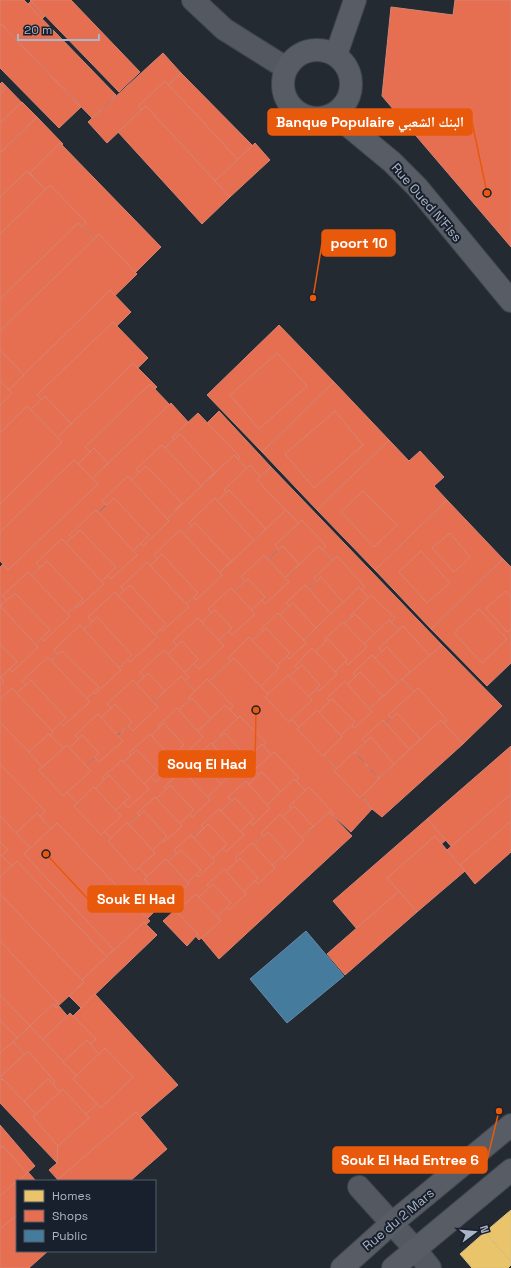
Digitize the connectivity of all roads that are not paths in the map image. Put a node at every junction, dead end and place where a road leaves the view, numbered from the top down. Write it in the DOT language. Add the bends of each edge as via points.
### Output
graph roads {
  1 [pos="193,0"];
  2 [pos="355,0"];
  3 [pos="336,55"];
  4 [pos="286,68"];
  5 [pos="334,114"];
  6 [pos="511,301"];
  7 [pos="511,1126"];
  8 [pos="511,1170"];
  9 [pos="359,1187"];
  10 [pos="391,1224"];
  11 [pos="415,1249"];
  12 [pos="342,1268"];
  13 [pos="392,1268"];
  14 [pos="430,1268"];
  1 -- 4 [label="street" via="224,29"];
  2 -- 3 [label="street"];
  3 -- 4 [label="street" via="322,49 308,51 295,57"];
  3 -- 5 [label="street" via="346,65 351,79 350,94 343,106"];
  4 -- 5 [label="street" via="283,82 285,96 293,108 313,118 324,118"];
  5 -- 6 [label="street, Rue Oued N'Fiss" via="392,162 417,187"];
  7 -- 10 [label="street, Rue du 2 Mars"];
  8 -- 11 [label="street"];
  9 -- 10 [label="street"];
  10 -- 11 [label="street"];
  10 -- 12 [label="street, Rue du 2 Mars"];
  11 -- 13 [label="street"];
  11 -- 14 [label="street"];
}
